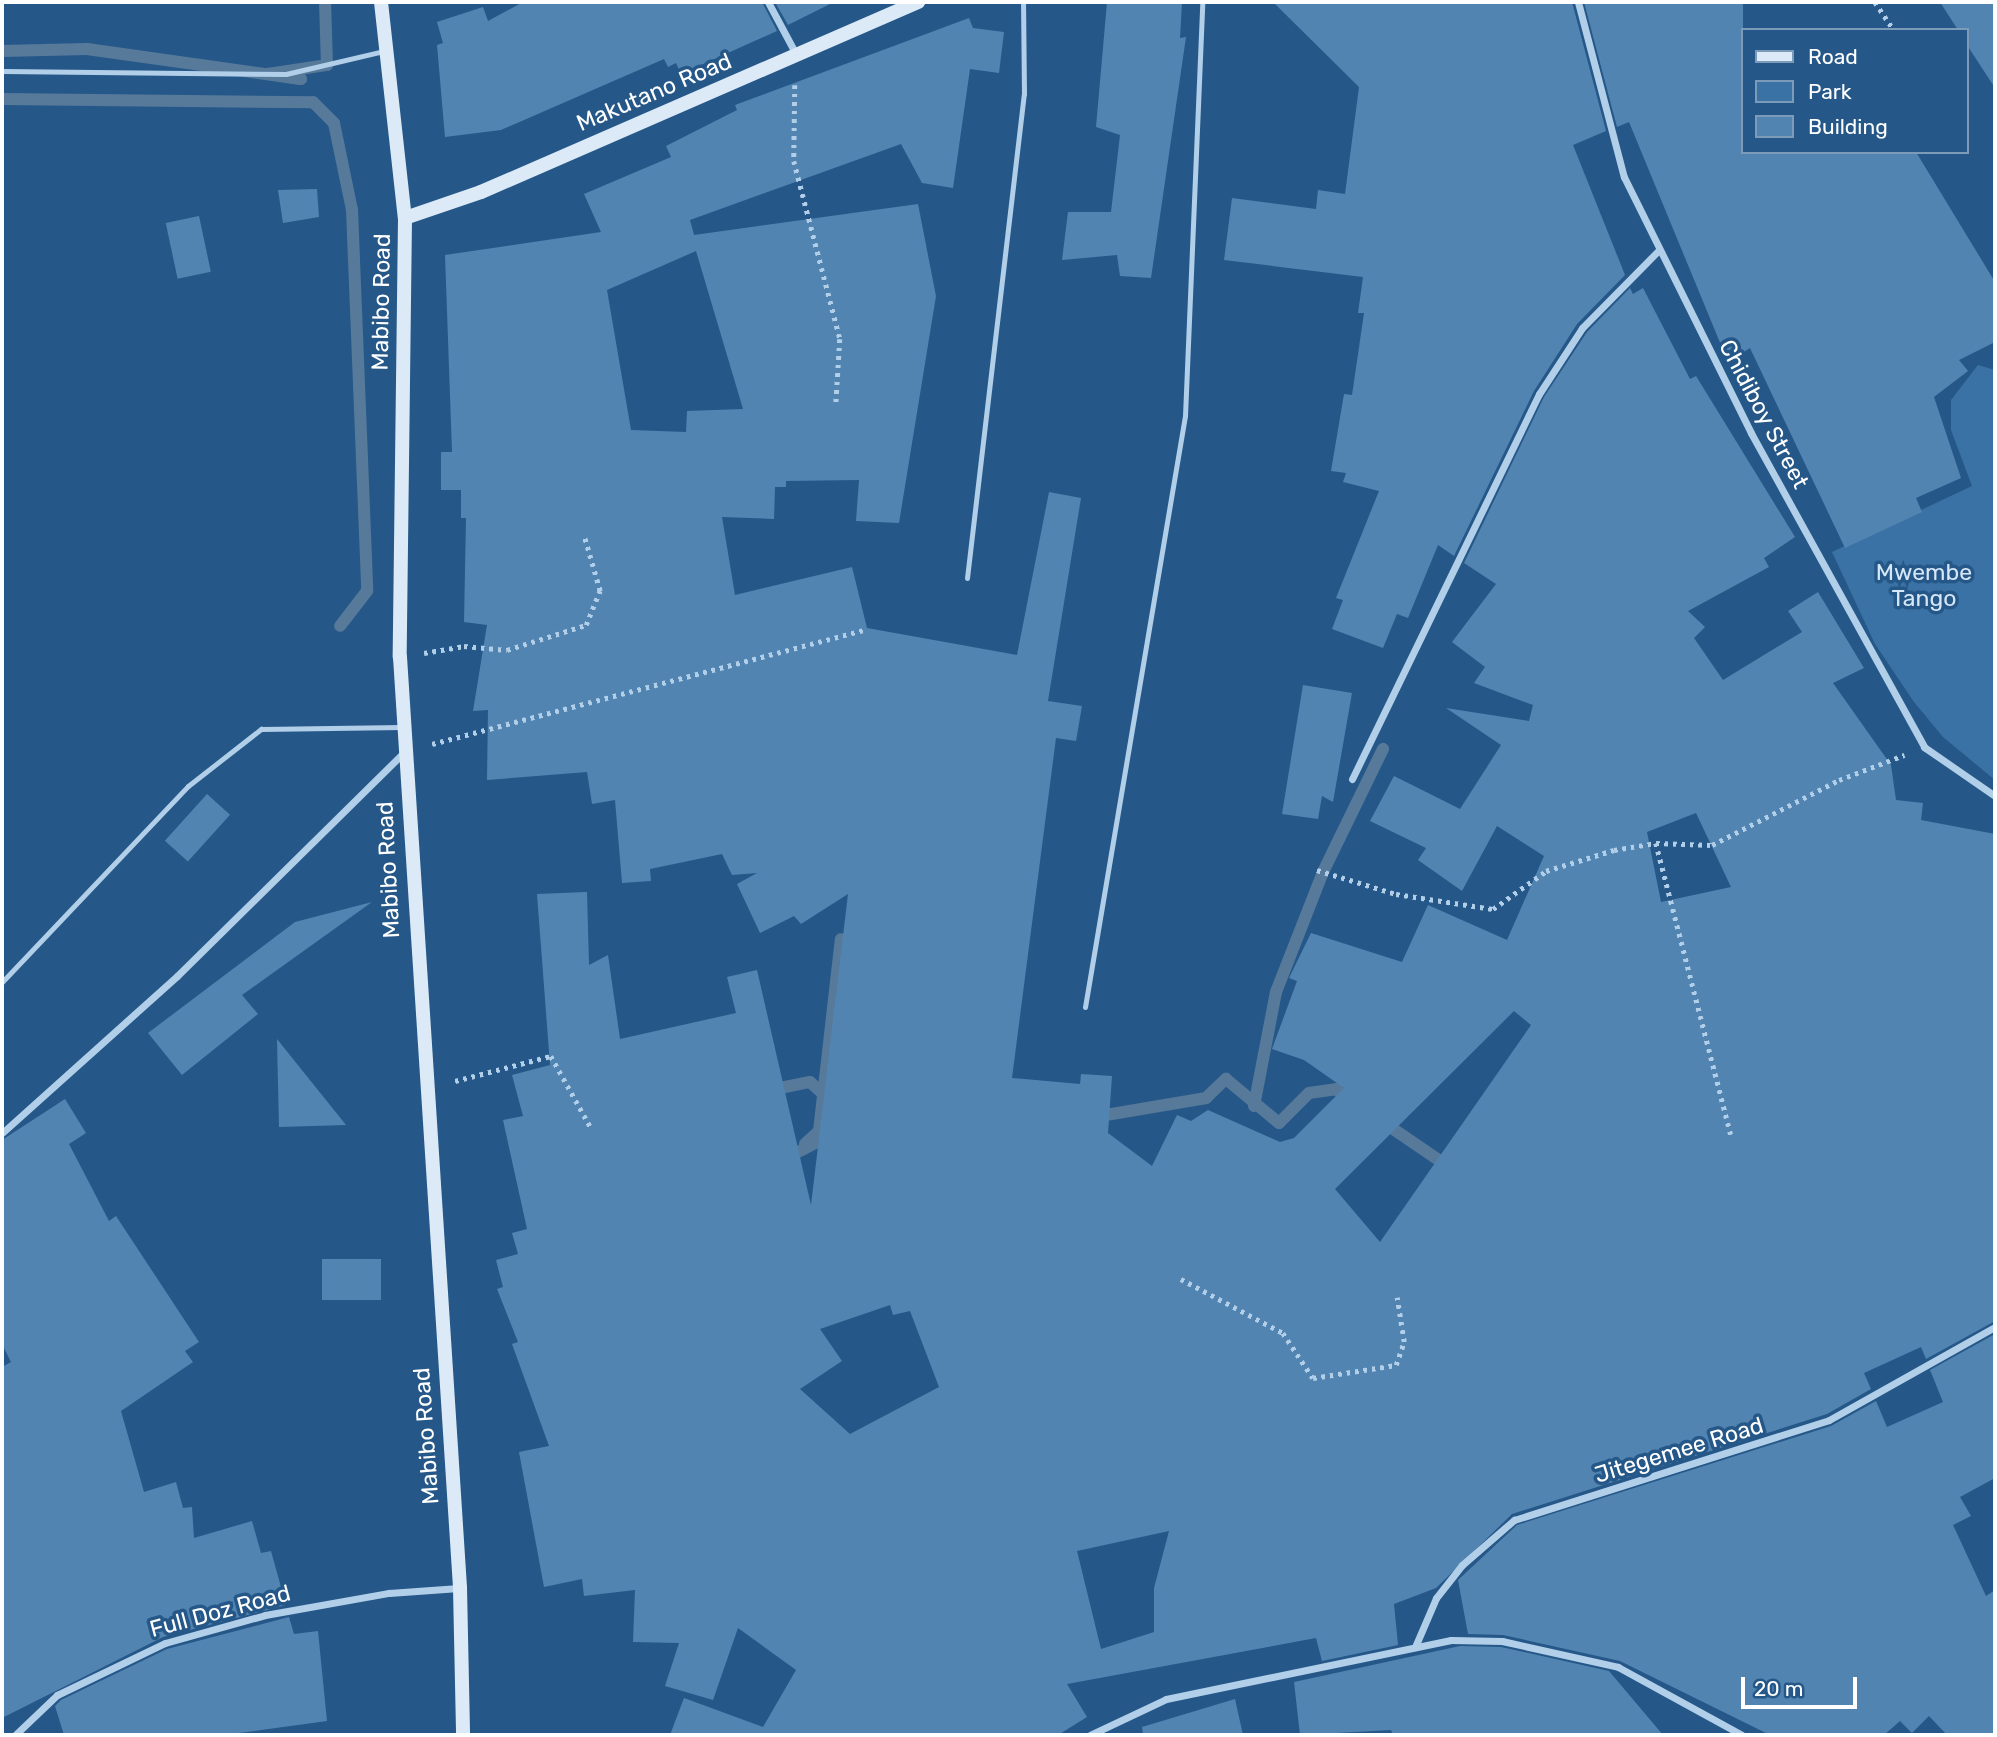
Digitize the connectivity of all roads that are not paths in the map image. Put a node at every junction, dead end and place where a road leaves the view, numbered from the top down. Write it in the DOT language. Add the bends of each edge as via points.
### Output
graph roads {
  1 [pos="381,2"];
  2 [pos="768,2"];
  3 [pos="919,2"];
  4 [pos="1023,2"];
  5 [pos="1202,2"];
  6 [pos="1578,2"];
  7 [pos="384,51"];
  8 [pos="797,56"];
  9 [pos="2,71"];
  10 [pos="405,218"];
  11 [pos="1657,251"];
  12 [pos="967,578"];
  13 [pos="408,727"];
  14 [pos="404,752"];
  15 [pos="1352,779"];
  16 [pos="1995,796"];
  17 [pos="2,982"];
  18 [pos="1085,1007"];
  19 [pos="2,1133"];
  20 [pos="1995,1328"];
  21 [pos="460,1588"];
  22 [pos="1415,1647"];
  23 [pos="15,1735"];
  24 [pos="463,1735"];
  25 [pos="1090,1735"];
  26 [pos="1742,1735"];
  1 -- 7 [label="main road, Mabibo Road"];
  2 -- 8 [label="street"];
  3 -- 8 [label="main road, Makutano Road"];
  4 -- 12 [label="lane" via="1024,94"];
  5 -- 18 [label="lane" via="1185,416"];
  6 -- 11 [label="street, Chidiboy Street" via="1624,177"];
  7 -- 9 [label="lane" via="286,74"];
  7 -- 10 [label="main road, Mabibo Road"];
  8 -- 10 [label="main road, Makutano Road" via="481,192"];
  10 -- 13 [label="main road, Mabibo Road" via="400,657"];
  11 -- 15 [label="street" via="1582,328 1539,394 1489,486"];
  11 -- 16 [label="street, Chidiboy Street" via="1924,747"];
  13 -- 14 [label="main road, Mabibo Road"];
  13 -- 17 [label="lane" via="261,729 188,786"];
  14 -- 19 [label="street" via="177,976"];
  14 -- 21 [label="main road, Mabibo Road"];
  20 -- 22 [label="street, Jitegemee Road" via="1829,1420 1514,1520 1462,1565 1436,1598"];
  21 -- 23 [label="street, Full Doz Road" via="389,1592 265,1615 165,1643 58,1695"];
  21 -- 24 [label="main road, Mabibo Road"];
  22 -- 25 [label="street" via="1166,1699"];
  22 -- 26 [label="street" via="1502,1641 1583,1657 1618,1667"];
}
